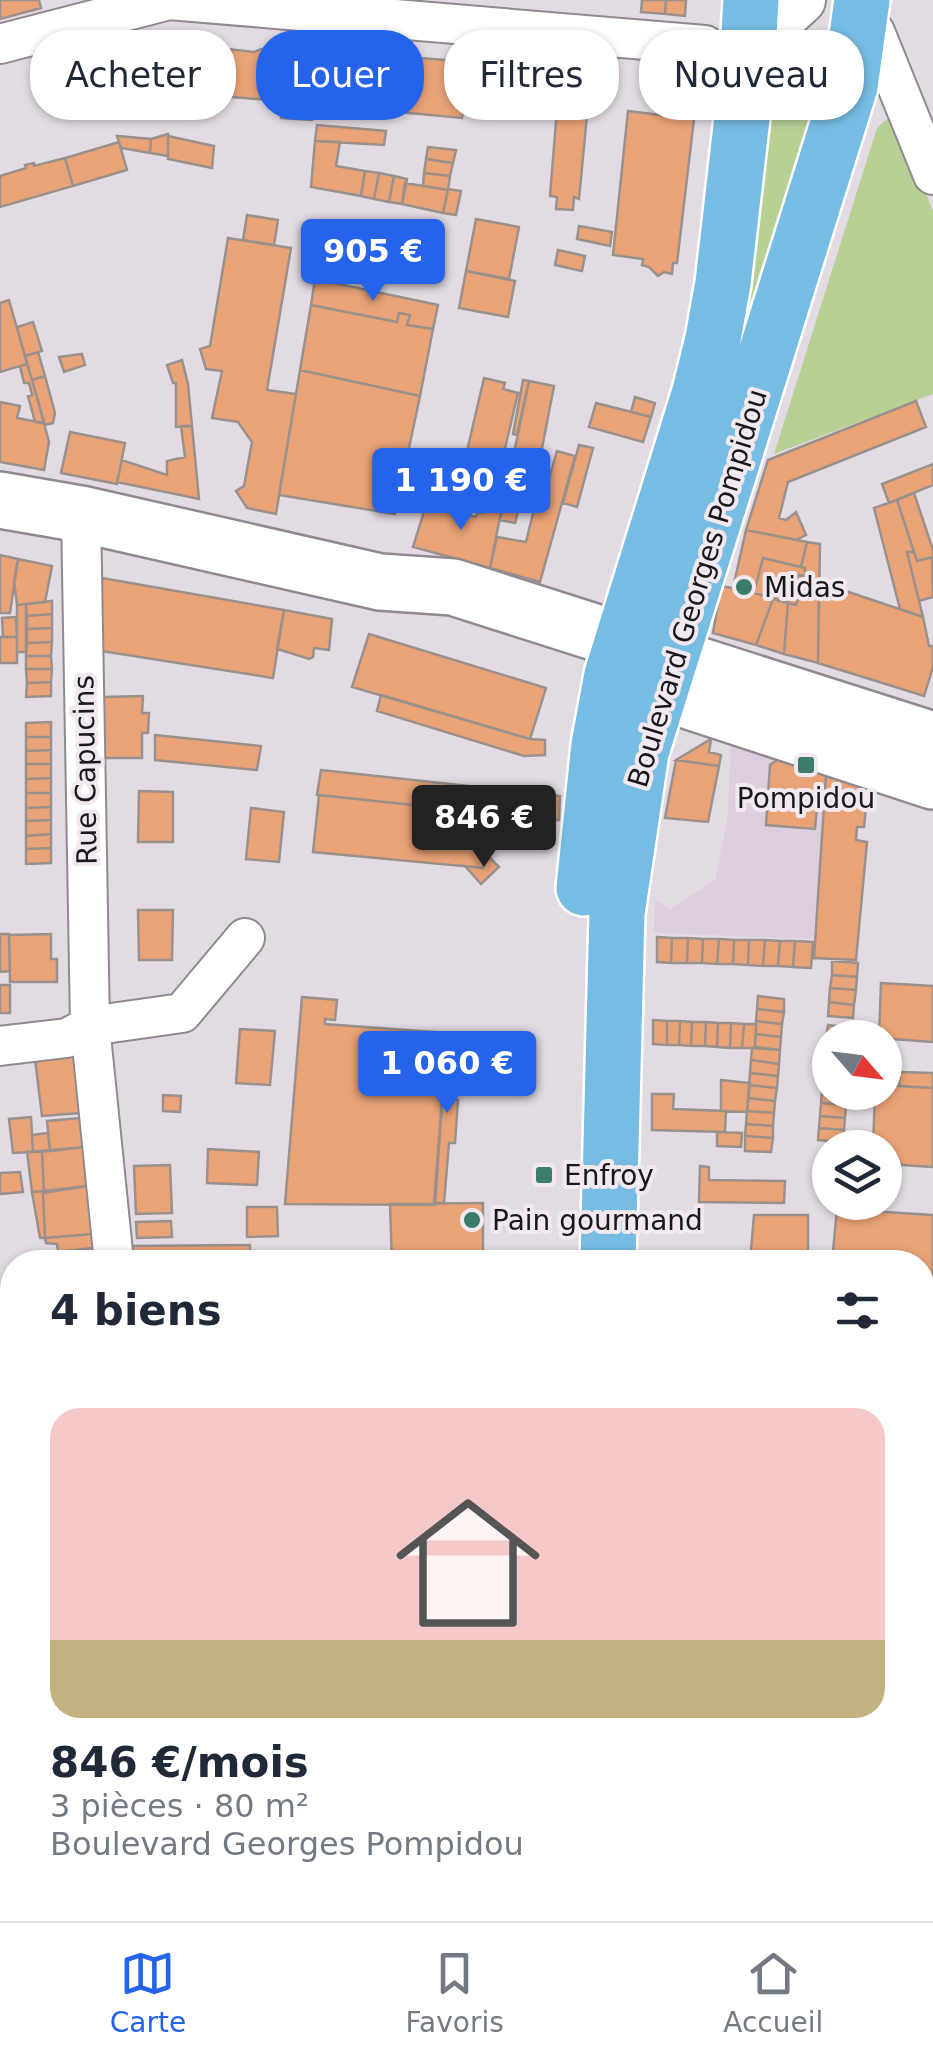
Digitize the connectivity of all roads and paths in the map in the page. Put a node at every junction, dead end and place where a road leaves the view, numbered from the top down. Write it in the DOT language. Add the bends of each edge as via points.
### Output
graph roads {
  1 [pos="328,8"];
  2 [pos="816,16"];
  3 [pos="0,44"];
  4 [pos="933,126"];
  5 [pos="933,175"];
  6 [pos="0,500"];
  7 [pos="81,514"];
  8 [pos="642,666"];
  9 [pos="933,740"];
  10 [pos="933,781"];
  11 [pos="245,938"];
  12 [pos="90,1026"];
  13 [pos="0,1046"];
  14 [pos="113,1250"];
  15 [pos="571,1250"];
  16 [pos="608,1250"];
  1 -- 2 [label="street" via="705,45 717,53"];
  1 -- 3 [label="street" via="168,0"];
  2 -- 4 [label="street"];
  2 -- 5 [label="street" via="876,32"];
  2 -- 8 [label="main road, Boulevard Georges Pompidou" via="723,283"];
  2 -- 8 [label="main road, Boulevard Georges Pompidou" via="850,86"];
  6 -- 7 [label="main road"];
  7 -- 8 [label="main road" via="380,582 453,587"];
  7 -- 12 [label="street, Rue Capucins"];
  8 -- 9 [label="main road"];
  8 -- 10 [label="main road"];
  8 -- 15 [label="main road, Boulevard Georges Pompidou" via="599,745 578,948"];
  8 -- 16 [label="main road, Boulevard Georges Pompidou" via="641,752 617,913"];
  11 -- 12 [label="street" via="182,1013"];
  12 -- 13 [label="street" via="67,1038"];
  12 -- 14 [label="street, Rue Capucins"];
}
